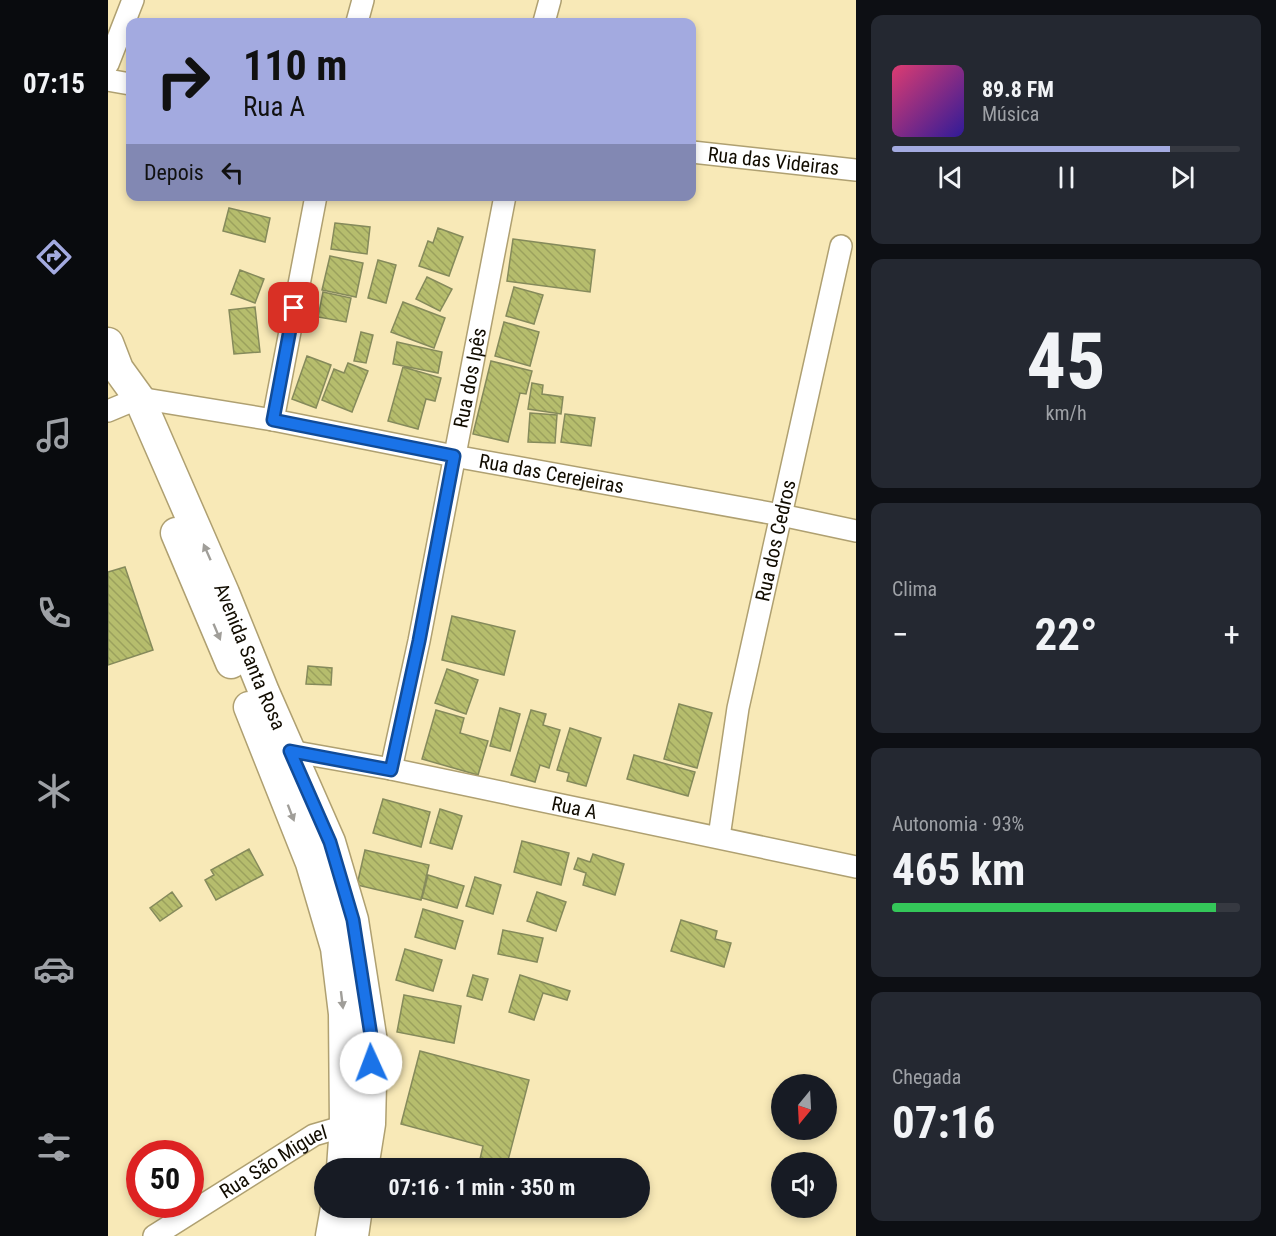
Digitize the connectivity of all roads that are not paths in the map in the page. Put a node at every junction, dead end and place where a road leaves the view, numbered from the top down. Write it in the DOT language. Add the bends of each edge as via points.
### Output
graph roads {
  1 [pos="134,0"];
  2 [pos="363,0"];
  3 [pos="550,0"];
  4 [pos="127,18"];
  5 [pos="358,18"];
  6 [pos="545,18"];
  7 [pos="126,20"];
  8 [pos="108,64"];
  9 [pos="108,80"];
  10 [pos="126,83"];
  11 [pos="696,152"];
  12 [pos="856,166"];
  13 [pos="315,201"];
  14 [pos="504,201"];
  15 [pos="841,246"];
  16 [pos="113,356"];
  17 [pos="123,404"];
  18 [pos="273,420"];
  19 [pos="454,456"];
  20 [pos="781,515"];
  21 [pos="856,531"];
  22 [pos="268,726"];
  23 [pos="290,751"];
  24 [pos="391,770"];
  25 [pos="719,837"];
  26 [pos="856,867"];
  27 [pos="326,873"];
  28 [pos="357,1125"];
  29 [pos="345,1158"];
  30 [pos="362,1158"];
  31 [pos="334,1218"];
  32 [pos="356,1218"];
  33 [pos="154,1236"];
  34 [pos="331,1236"];
  35 [pos="353,1236"];
  1 -- 4 [label="street"];
  2 -- 5 [label="street"];
  3 -- 6 [label="street"];
  7 -- 8 [label="street"];
  9 -- 10 [label="street"];
  11 -- 12 [label="street, Rua das Videiras"];
  13 -- 18 [label="street"];
  14 -- 19 [label="street, Rua dos Ipês"];
  15 -- 20 [label="street, Rua dos Cedros"];
  16 -- 17 [label="main road, Avenida Santa Rosa"];
  17 -- 18 [label="street, Rua das Cerejeiras"];
  17 -- 22 [label="main road, Avenida Santa Rosa" via="220,582"];
  18 -- 19 [label="street, Rua das Cerejeiras"];
  19 -- 20 [label="street, Rua das Cerejeiras"];
  19 -- 24 [label="street, Rua dos Ipês"];
  20 -- 21 [label="street, Rua das Cerejeiras"];
  20 -- 25 [label="street, Rua dos Cedros" via="738,708"];
  22 -- 23 [label="main road, Avenida Santa Rosa"];
  22 -- 27 [label="main road, Avenida Santa Rosa, one-way"];
  23 -- 24 [label="street, Rua A"];
  23 -- 27 [label="main road, Avenida Santa Rosa" via="330,842"];
  24 -- 25 [label="street, Rua A"];
  25 -- 26 [label="street, Rua A"];
  27 -- 28 [label="main road, Avenida Santa Rosa" via="353,920 372,1042"];
  28 -- 29 [label="main road, Avenida Santa Rosa"];
  28 -- 30 [label="main road, Avenida Santa Rosa"];
  28 -- 33 [label="street, Rua São Miguel" via="314,1135"];
  31 -- 34 [label="main road"];
  32 -- 35 [label="main road"];
}
